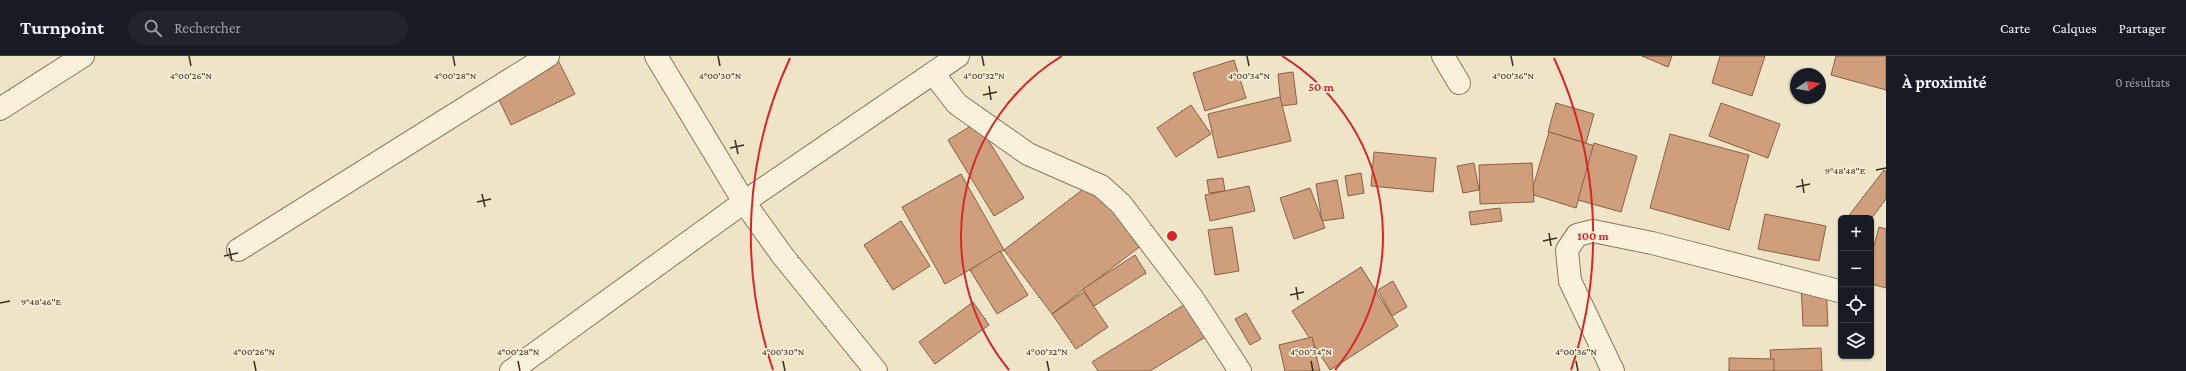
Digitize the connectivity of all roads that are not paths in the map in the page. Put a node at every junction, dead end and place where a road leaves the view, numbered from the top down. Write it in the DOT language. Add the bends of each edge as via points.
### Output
graph roads {
  1 [pos="83,56"];
  2 [pos="548,56"];
  3 [pos="656,56"];
  4 [pos="958,56"];
  5 [pos="1443,56"];
  6 [pos="933,73"];
  7 [pos="1459,83"];
  8 [pos="0,109"];
  9 [pos="744,202"];
  10 [pos="238,250"];
  11 [pos="1838,291"];
  12 [pos="516,370"];
  13 [pos="876,371"];
  14 [pos="1240,371"];
  15 [pos="1612,371"];
  1 -- 8 [label="street"];
  2 -- 10 [label="street"];
  3 -- 9 [label="street"];
  4 -- 6 [label="street"];
  5 -- 7 [label="street"];
  6 -- 9 [label="street"];
  6 -- 14 [label="street" via="957,104 1028,154 1101,186 1121,204 1193,299"];
  9 -- 12 [label="street"];
  9 -- 13 [label="street" via="782,256"];
  11 -- 15 [label="street" via="1652,242 1593,231 1577,235 1567,250 1570,282"];
}
